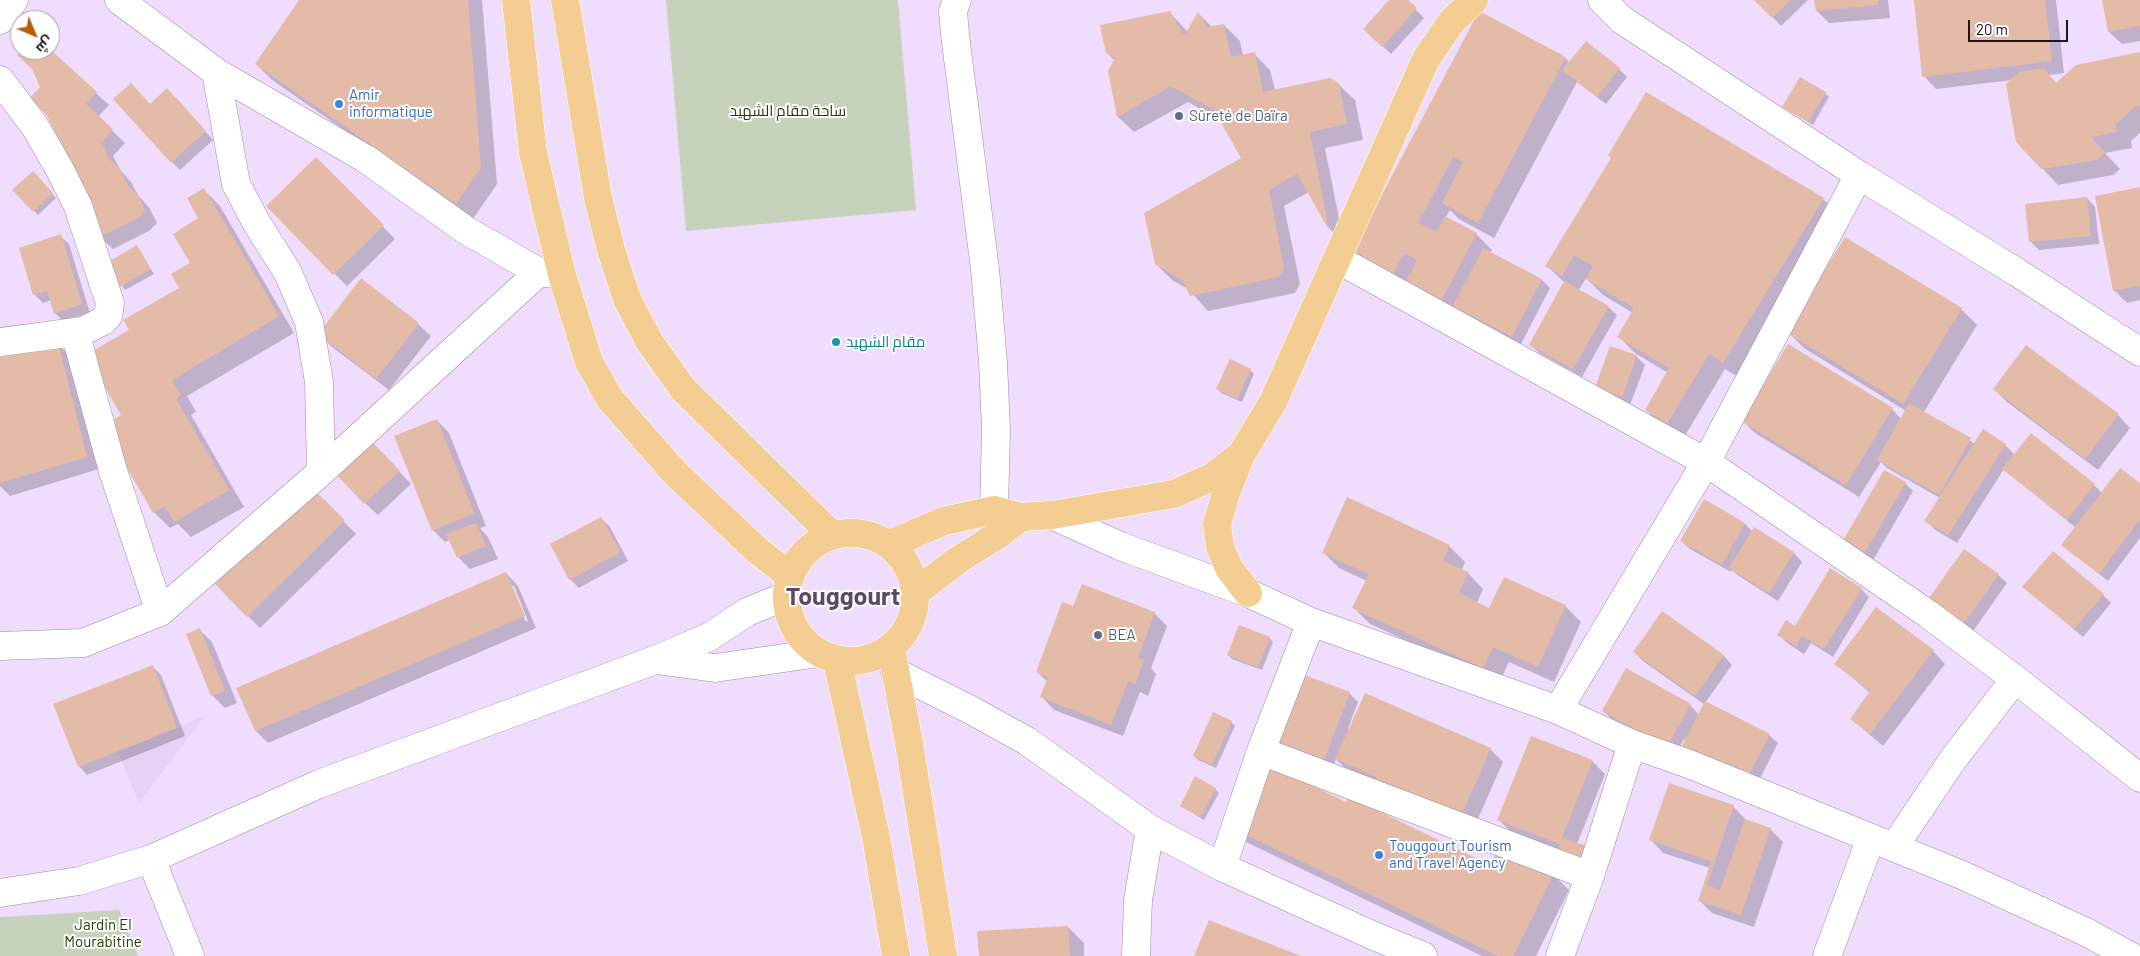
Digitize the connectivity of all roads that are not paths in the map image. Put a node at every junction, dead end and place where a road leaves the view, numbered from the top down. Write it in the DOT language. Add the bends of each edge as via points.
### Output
graph roads {
  1 [pos="14,0"];
  2 [pos="516,0"];
  3 [pos="565,0"];
  4 [pos="957,0"];
  5 [pos="1474,0"];
  6 [pos="1602,0"];
  7 [pos="132,3"];
  8 [pos="0,20"];
  9 [pos="216,72"];
  10 [pos="0,80"];
  11 [pos="1859,175"];
  12 [pos="1337,259"];
  13 [pos="550,273"];
  14 [pos="82,331"];
  15 [pos="0,342"];
  16 [pos="2140,352"];
  17 [pos="1241,455"];
  18 [pos="1706,462"];
  19 [pos="321,472"];
  20 [pos="1052,515"];
  21 [pos="996,523"];
  22 [pos="832,535"];
  23 [pos="890,544"];
  24 [pos="788,586"];
  25 [pos="916,592"];
  26 [pos="1248,593"];
  27 [pos="160,612"];
  28 [pos="1311,622"];
  29 [pos="0,646"];
  30 [pos="828,657"];
  31 [pos="655,660"];
  32 [pos="893,660"];
  33 [pos="2015,679"];
  34 [pos="1558,710"];
  35 [pos="1632,744"];
  36 [pos="1261,751"];
  37 [pos="2140,778"];
  38 [pos="1150,829"];
  39 [pos="1883,843"];
  40 [pos="151,859"];
  41 [pos="1222,867"];
  42 [pos="1590,876"];
  43 [pos="0,893"];
  44 [pos="190,956"];
  45 [pos="896,956"];
  46 [pos="943,956"];
  47 [pos="1136,956"];
  48 [pos="1423,956"];
  49 [pos="1560,956"];
  50 [pos="1827,956"];
  51 [pos="2130,956"];
  1 -- 8 [label="street"];
  2 -- 13 [label="main road"];
  3 -- 22 [label="main road" via="598,198 610,250 627,299 648,341 683,389"];
  4 -- 21 [label="street" via="953,11 955,35 985,269 993,362"];
  5 -- 12 [label="main road" via="1452,21 1426,59"];
  6 -- 11 [label="street" via="1622,20"];
  7 -- 9 [label="street"];
  9 -- 13 [label="street" via="366,159 467,231"];
  9 -- 19 [label="street" via="236,184 288,273 310,322 319,382"];
  10 -- 14 [label="street" via="34,125 78,206 110,303 108,316 103,321"];
  11 -- 16 [label="street"];
  11 -- 18 [label="street"];
  12 -- 17 [label="main road" via="1273,402"];
  12 -- 18 [label="street"];
  13 -- 19 [label="street"];
  13 -- 24 [label="main road" via="589,362 610,399 676,474 758,551"];
  14 -- 15 [label="street"];
  14 -- 27 [label="street" via="78,343 95,411"];
  17 -- 20 [label="main road" via="1212,477 1174,494"];
  17 -- 26 [label="main road" via="1217,524 1220,547 1229,568"];
  18 -- 33 [label="street" via="1920,608"];
  18 -- 34 [label="street"];
  19 -- 27 [label="street"];
  20 -- 21 [label="main road"];
  20 -- 26 [label="street" via="1120,546"];
  21 -- 23 [label="main road" via="944,521"];
  21 -- 25 [label="main road" via="958,560"];
  22 -- 23 [label="main road" via="852,532 871,535"];
  22 -- 24 [label="main road" via="814,544 800,558"];
  23 -- 25 [label="main road" via="904,559"];
  24 -- 30 [label="main road" via="788,612 794,628 804,642"];
  24 -- 31 [label="street" via="709,637"];
  25 -- 32 [label="main road" via="913,616"];
  26 -- 28 [label="street"];
  27 -- 29 [label="street" via="83,643"];
  28 -- 34 [label="street"];
  28 -- 36 [label="street"];
  30 -- 31 [label="street" via="715,668"];
  30 -- 32 [label="main road" via="856,662 874,658"];
  30 -- 45 [label="main road" via="874,828"];
  31 -- 40 [label="street" via="319,784"];
  32 -- 38 [label="street" via="969,709 1027,741"];
  32 -- 46 [label="main road"];
  33 -- 37 [label="street"];
  33 -- 39 [label="street"];
  34 -- 35 [label="street"];
  35 -- 39 [label="street" via="1690,764"];
  35 -- 42 [label="street"];
  36 -- 41 [label="street"];
  36 -- 42 [label="street"];
  38 -- 41 [label="street"];
  38 -- 47 [label="street" via="1138,900"];
  39 -- 50 [label="street"];
  39 -- 51 [label="street" via="1962,874"];
  40 -- 43 [label="street" via="79,881"];
  40 -- 44 [label="street"];
  41 -- 48 [label="street"];
  42 -- 49 [label="street"];
}
